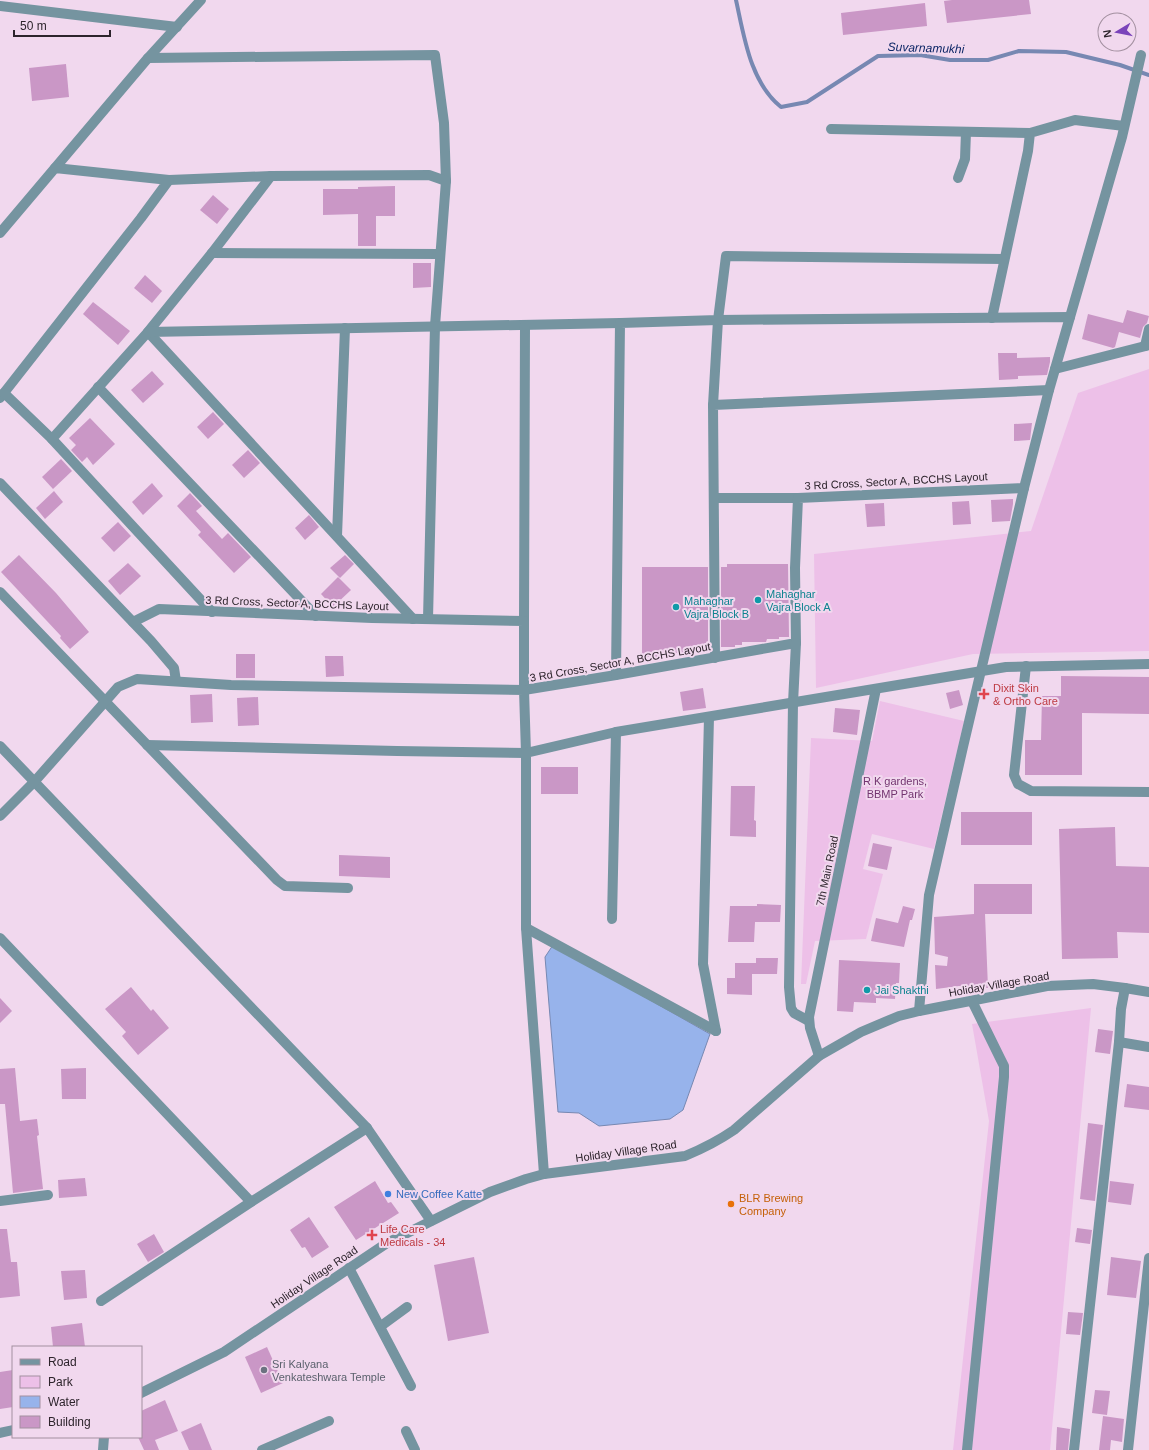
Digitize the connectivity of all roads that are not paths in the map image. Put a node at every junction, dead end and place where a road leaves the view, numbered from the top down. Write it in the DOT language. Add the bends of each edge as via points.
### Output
graph roads {
  1 [pos="201,0"];
  2 [pos="0,6"];
  3 [pos="177,27"];
  4 [pos="148,58"];
  5 [pos="1140,59"];
  6 [pos="1124,126"];
  7 [pos="831,129"];
  8 [pos="966,132"];
  9 [pos="1030,132"];
  10 [pos="55,168"];
  11 [pos="271,176"];
  12 [pos="958,178"];
  13 [pos="168,180"];
  14 [pos="446,181"];
  15 [pos="0,233"];
  16 [pos="212,254"];
  17 [pos="440,254"];
  18 [pos="1004,259"];
  19 [pos="1070,317"];
  20 [pos="992,318"];
  21 [pos="718,320"];
  22 [pos="620,323"];
  23 [pos="525,325"];
  24 [pos="435,326"];
  25 [pos="345,328"];
  26 [pos="1149,329"];
  27 [pos="148,332"];
  28 [pos="1147,346"];
  29 [pos="1055,369"];
  30 [pos="98,387"];
  31 [pos="1049,390"];
  32 [pos="2,396"];
  33 [pos="713,405"];
  34 [pos="52,439"];
  35 [pos="0,483"];
  36 [pos="1024,488"];
  37 [pos="714,498"];
  38 [pos="798,498"];
  39 [pos="337,536"];
  40 [pos="0,592"];
  41 [pos="212,612"];
  42 [pos="316,616"];
  43 [pos="413,619"];
  44 [pos="428,619"];
  45 [pos="524,621"];
  46 [pos="133,622"];
  47 [pos="796,644"];
  48 [pos="715,658"];
  49 [pos="1149,664"];
  50 [pos="1026,666"];
  51 [pos="981,671"];
  52 [pos="616,675"];
  53 [pos="176,682"];
  54 [pos="876,689"];
  55 [pos="524,690"];
  56 [pos="106,701"];
  57 [pos="793,703"];
  58 [pos="708,717"];
  59 [pos="616,732"];
  60 [pos="146,745"];
  61 [pos="0,746"];
  62 [pos="526,753"];
  63 [pos="35,781"];
  64 [pos="1149,792"];
  65 [pos="0,816"];
  66 [pos="348,888"];
  67 [pos="612,919"];
  68 [pos="526,928"];
  69 [pos="0,938"];
  70 [pos="1125,988"];
  71 [pos="1149,992"];
  72 [pos="972,1001"];
  73 [pos="919,1011"];
  74 [pos="809,1021"];
  75 [pos="1119,1042"];
  76 [pos="1149,1047"];
  77 [pos="819,1056"];
  78 [pos="367,1128"];
  79 [pos="544,1174"];
  80 [pos="48,1195"];
  81 [pos="0,1201"];
  82 [pos="251,1202"];
  83 [pos="431,1221"];
  84 [pos="1149,1258"];
  85 [pos="350,1268"];
  86 [pos="101,1301"];
  87 [pos="407,1307"];
  88 [pos="380,1326"];
  89 [pos="411,1386"];
  90 [pos="142,1393"];
  91 [pos="329,1421"];
  92 [pos="12,1430"];
  93 [pos="406,1431"];
  94 [pos="0,1433"];
  95 [pos="104,1438"];
  96 [pos="413,1449"];
  97 [pos="103,1450"];
  98 [pos="262,1450"];
  99 [pos="967,1450"];
  100 [pos="1074,1450"];
  101 [pos="1128,1450"];
  1 -- 3 [label="street"];
  2 -- 3 [label="street"];
  3 -- 4 [label="street"];
  4 -- 10 [label="street"];
  4 -- 14 [label="street" via="435,55 444,122"];
  5 -- 6 [label="street"];
  6 -- 9 [label="street" via="1075,120"];
  6 -- 19 [label="street"];
  7 -- 8 [label="street"];
  8 -- 9 [label="street"];
  8 -- 12 [label="street" via="965,159"];
  9 -- 18 [label="street"];
  10 -- 13 [label="street"];
  10 -- 15 [label="street"];
  11 -- 13 [label="street"];
  11 -- 14 [label="street" via="429,175"];
  11 -- 16 [label="street"];
  13 -- 32 [label="street"];
  14 -- 17 [label="street"];
  16 -- 17 [label="street"];
  16 -- 27 [label="street"];
  17 -- 24 [label="street"];
  18 -- 20 [label="street"];
  18 -- 21 [label="street" via="726,256"];
  19 -- 20 [label="street"];
  19 -- 29 [label="street"];
  20 -- 21 [label="street"];
  21 -- 22 [label="street"];
  21 -- 33 [label="street"];
  22 -- 23 [label="street"];
  22 -- 52 [label="street"];
  23 -- 24 [label="street"];
  23 -- 45 [label="street"];
  24 -- 25 [label="street"];
  24 -- 44 [label="street"];
  25 -- 27 [label="street"];
  25 -- 39 [label="street"];
  26 -- 28 [label="street"];
  27 -- 30 [label="street"];
  27 -- 39 [label="street"];
  28 -- 29 [label="street"];
  29 -- 31 [label="street"];
  30 -- 34 [label="street"];
  30 -- 42 [label="street"];
  31 -- 33 [label="street"];
  31 -- 36 [label="street"];
  32 -- 34 [label="street"];
  33 -- 37 [label="street"];
  34 -- 41 [label="street"];
  35 -- 46 [label="street"];
  36 -- 38 [label="street, 3 Rd Cross, Sector A, BCCHS Layout"];
  36 -- 51 [label="street"];
  37 -- 38 [label="street"];
  37 -- 48 [label="street"];
  38 -- 47 [label="street, 3 Rd Cross, Sector A, BCCHS Layout" via="795,568"];
  39 -- 43 [label="street"];
  40 -- 56 [label="street"];
  41 -- 42 [label="street, 3 Rd Cross, Sector A, BCCHS Layout"];
  41 -- 46 [label="street, 3 Rd Cross, Sector A, BCCHS Layout" via="159,609"];
  42 -- 43 [label="street, 3 Rd Cross, Sector A, BCCHS Layout"];
  43 -- 44 [label="street, 3 Rd Cross, Sector A, BCCHS Layout"];
  44 -- 45 [label="street, 3 Rd Cross, Sector A, BCCHS Layout"];
  45 -- 55 [label="street, 3 Rd Cross, Sector A, BCCHS Layout"];
  46 -- 53 [label="street" via="174,668"];
  47 -- 48 [label="street, 3 Rd Cross, Sector A, BCCHS Layout"];
  47 -- 57 [label="street"];
  48 -- 52 [label="street, 3 Rd Cross, Sector A, BCCHS Layout"];
  49 -- 50 [label="street"];
  50 -- 51 [label="street" via="1006,666"];
  50 -- 64 [label="street" via="1014,775 1018,784 1031,791"];
  51 -- 54 [label="street"];
  51 -- 73 [label="street" via="929,895"];
  52 -- 55 [label="street, 3 Rd Cross, Sector A, BCCHS Layout"];
  53 -- 55 [label="street"];
  53 -- 56 [label="street" via="137,679 118,687"];
  54 -- 57 [label="street"];
  54 -- 74 [label="street, 7th Main Road"];
  55 -- 62 [label="street"];
  56 -- 60 [label="street"];
  56 -- 63 [label="street"];
  57 -- 58 [label="street"];
  57 -- 74 [label="street" via="789,987 791,1008 794,1013"];
  58 -- 59 [label="street"];
  58 -- 68 [label="street" via="703,964 716,1031"];
  59 -- 62 [label="street"];
  59 -- 67 [label="street"];
  60 -- 62 [label="street"];
  60 -- 66 [label="street" via="285,886"];
  61 -- 63 [label="street"];
  62 -- 68 [label="street"];
  63 -- 65 [label="street"];
  63 -- 78 [label="street"];
  68 -- 79 [label="street"];
  69 -- 82 [label="street"];
  70 -- 71 [label="street, Holiday Village Road"];
  70 -- 72 [label="street, Holiday Village Road" via="1093,984 1047,986"];
  70 -- 75 [label="street"];
  72 -- 73 [label="street, Holiday Village Road"];
  72 -- 99 [label="street" via="1004,1066 1004,1077"];
  73 -- 77 [label="street, Holiday Village Road" via="899,1016 861,1032"];
  74 -- 77 [label="street, 7th Main Road"];
  75 -- 76 [label="street"];
  75 -- 100 [label="street"];
  77 -- 79 [label="street, Holiday Village Road" via="734,1130 702,1149 685,1156"];
  78 -- 82 [label="street"];
  78 -- 83 [label="street"];
  79 -- 83 [label="street, Holiday Village Road" via="490,1192"];
  80 -- 81 [label="street"];
  82 -- 86 [label="street"];
  83 -- 85 [label="street, Holiday Village Road" via="387,1243"];
  84 -- 101 [label="street"];
  85 -- 88 [label="street"];
  85 -- 90 [label="street, Holiday Village Road" via="224,1352"];
  87 -- 88 [label="street"];
  88 -- 89 [label="street"];
  91 -- 98 [label="street"];
  92 -- 94 [label="street"];
  93 -- 96 [label="street"];
  95 -- 97 [label="street"];
}
